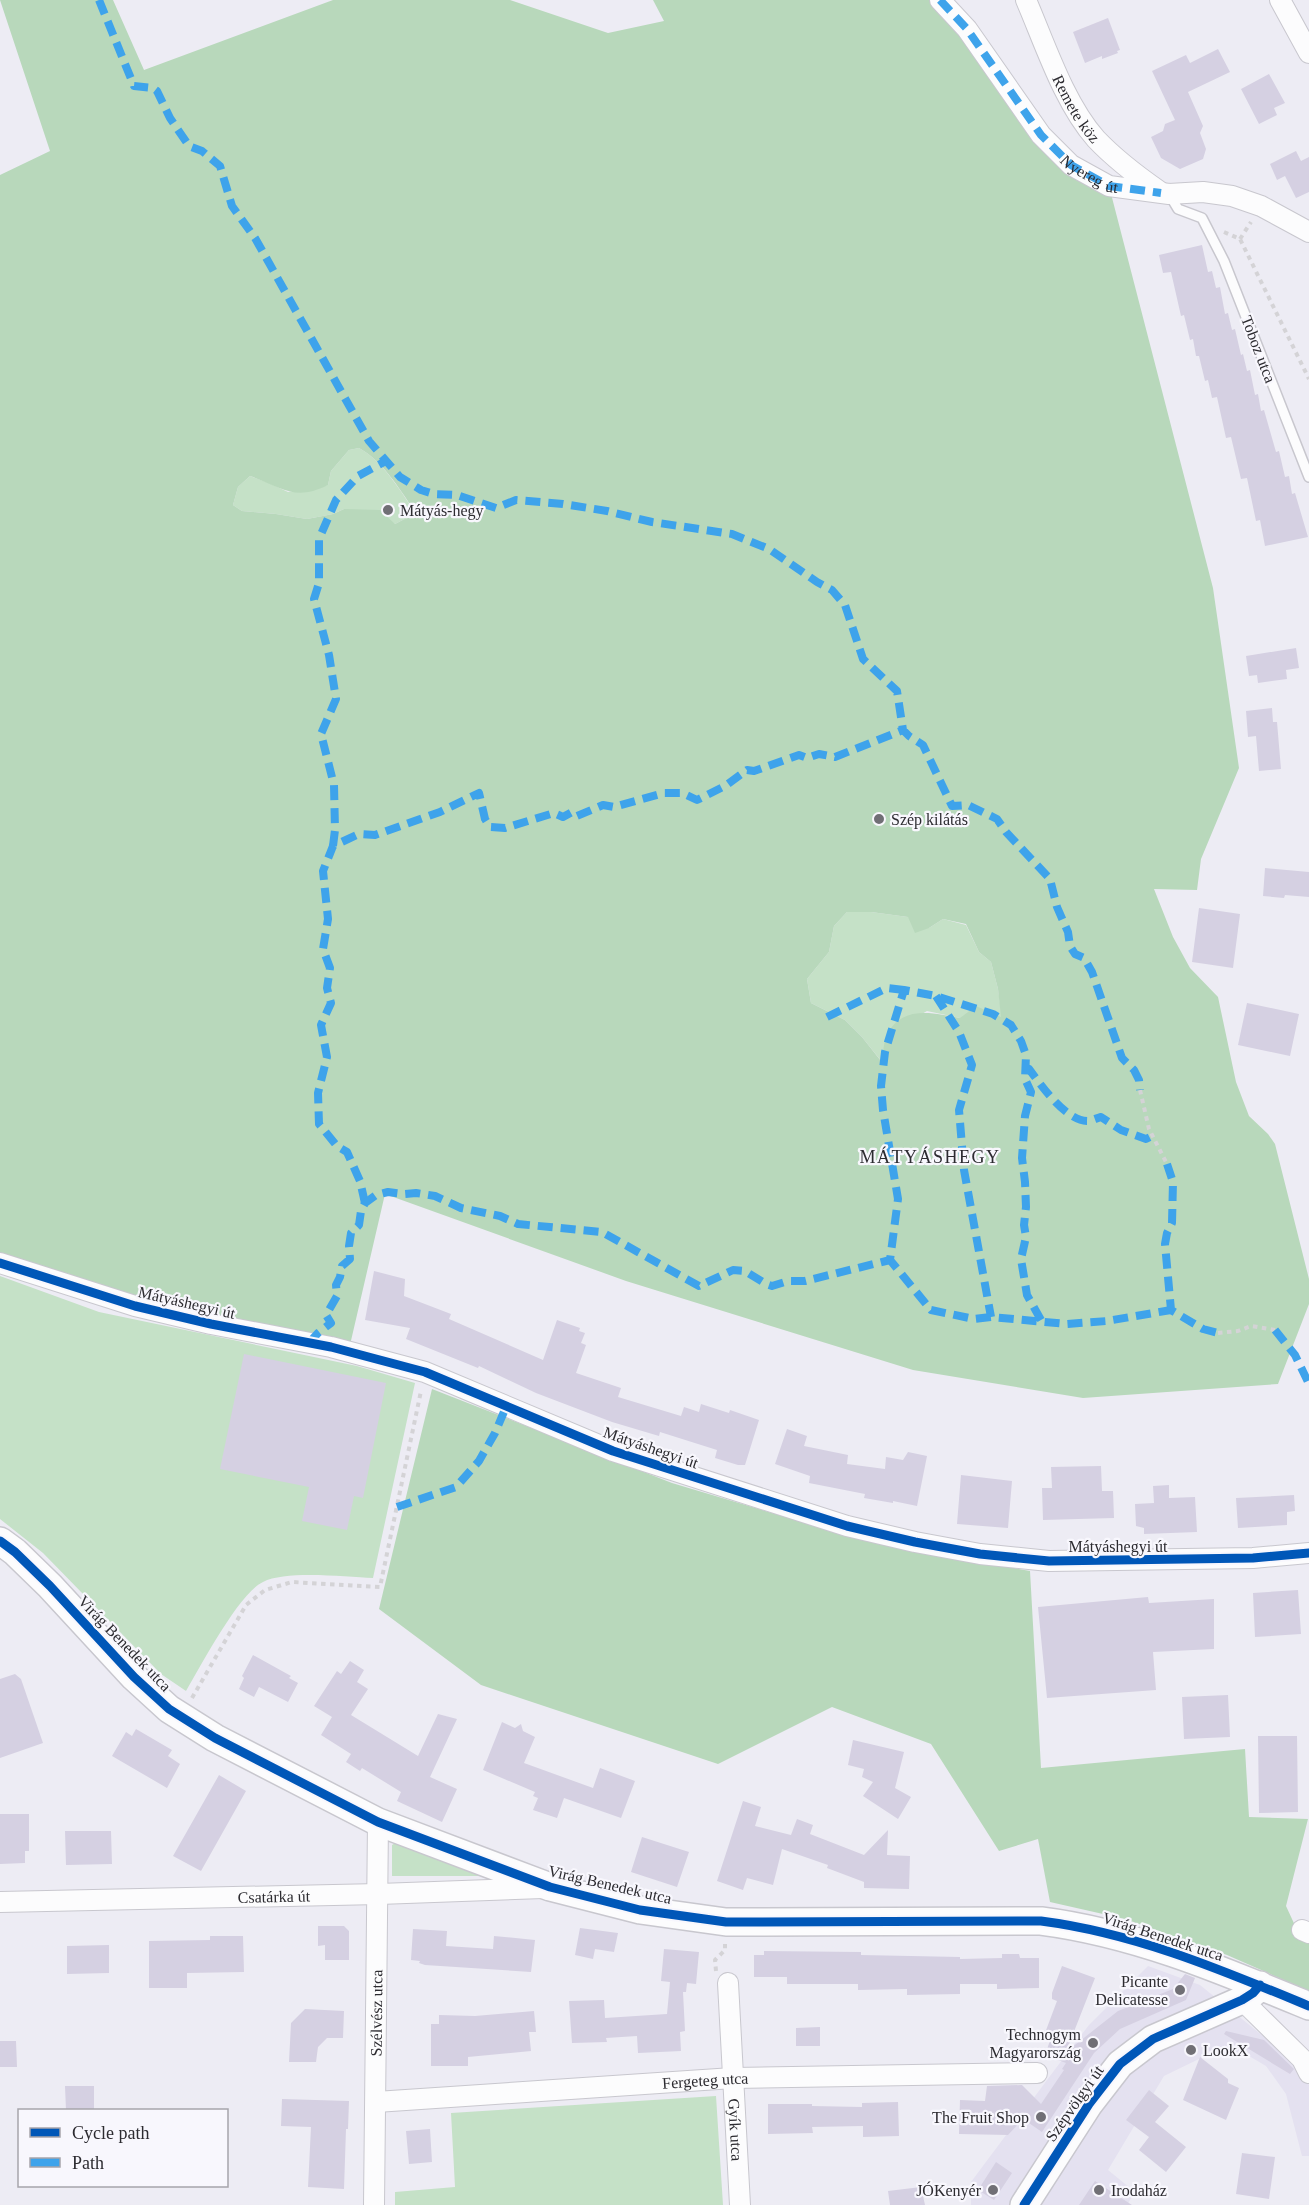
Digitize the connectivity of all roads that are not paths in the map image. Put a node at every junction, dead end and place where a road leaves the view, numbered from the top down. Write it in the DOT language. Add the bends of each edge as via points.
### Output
graph roads {
  1 [pos="940,0"];
  2 [pos="1026,0"];
  3 [pos="1280,0"];
  4 [pos="1309,53"];
  5 [pos="1165,193"];
  6 [pos="1309,232"];
  7 [pos="1309,477"];
  8 [pos="0,1263"];
  9 [pos="0,1541"];
  10 [pos="1309,1553"];
  11 [pos="378,1822"];
  12 [pos="550,1887"];
  13 [pos="379,1894"];
  14 [pos="0,1902"];
  15 [pos="728,1983"];
  16 [pos="1251,1993"];
  17 [pos="1309,2006"];
  18 [pos="1037,2073"];
  19 [pos="1309,2073"];
  20 [pos="733,2078"];
  21 [pos="376,2102"];
  22 [pos="374,2205"];
  23 [pos="740,2205"];
  24 [pos="1024,2205"];
  1 -- 5 [label="street, Nyereg út" via="967,29 1041,135 1071,165 1108,186"];
  2 -- 5 [label="street, Remete köz" via="1073,107 1095,138 1125,167"];
  3 -- 4 [label="street"];
  5 -- 6 [label="street, Nyereg út" via="1232,196 1261,206"];
  5 -- 7 [label="lane, Toboz utca" via="1178,209 1202,218 1224,261"];
  8 -- 10 [label="street, Mátyáshegyi út" via="117,1301 425,1372 613,1450 847,1526 915,1542 1049,1561 1253,1558"];
  9 -- 11 [label="street, Virág Benedek utca" via="43,1579 169,1709 215,1738"];
  11 -- 12 [label="street, Virág Benedek utca"];
  11 -- 13 [label="street, Szélvész utca"];
  12 -- 13 [label="street, Csatárka út"];
  12 -- 16 [label="street, Virág Benedek utca" via="640,1910 726,1922 1041,1921 1082,1926 1233,1974"];
  13 -- 14 [label="street, Csatárka út"];
  13 -- 21 [label="street, Szélvész utca"];
  15 -- 20 [label="street, Gyík utca"];
  16 -- 17 [label="street, Virág Benedek utca"];
  16 -- 19 [label="street"];
  16 -- 24 [label="street, Szépvölgyi út" via="1153,2039 1120,2064 1089,2104"];
  18 -- 20 [label="street, Fergeteg utca"];
  20 -- 21 [label="street, Fergeteg utca"];
  20 -- 23 [label="street, Gyík utca"];
  21 -- 22 [label="street, Szélvész utca"];
}
